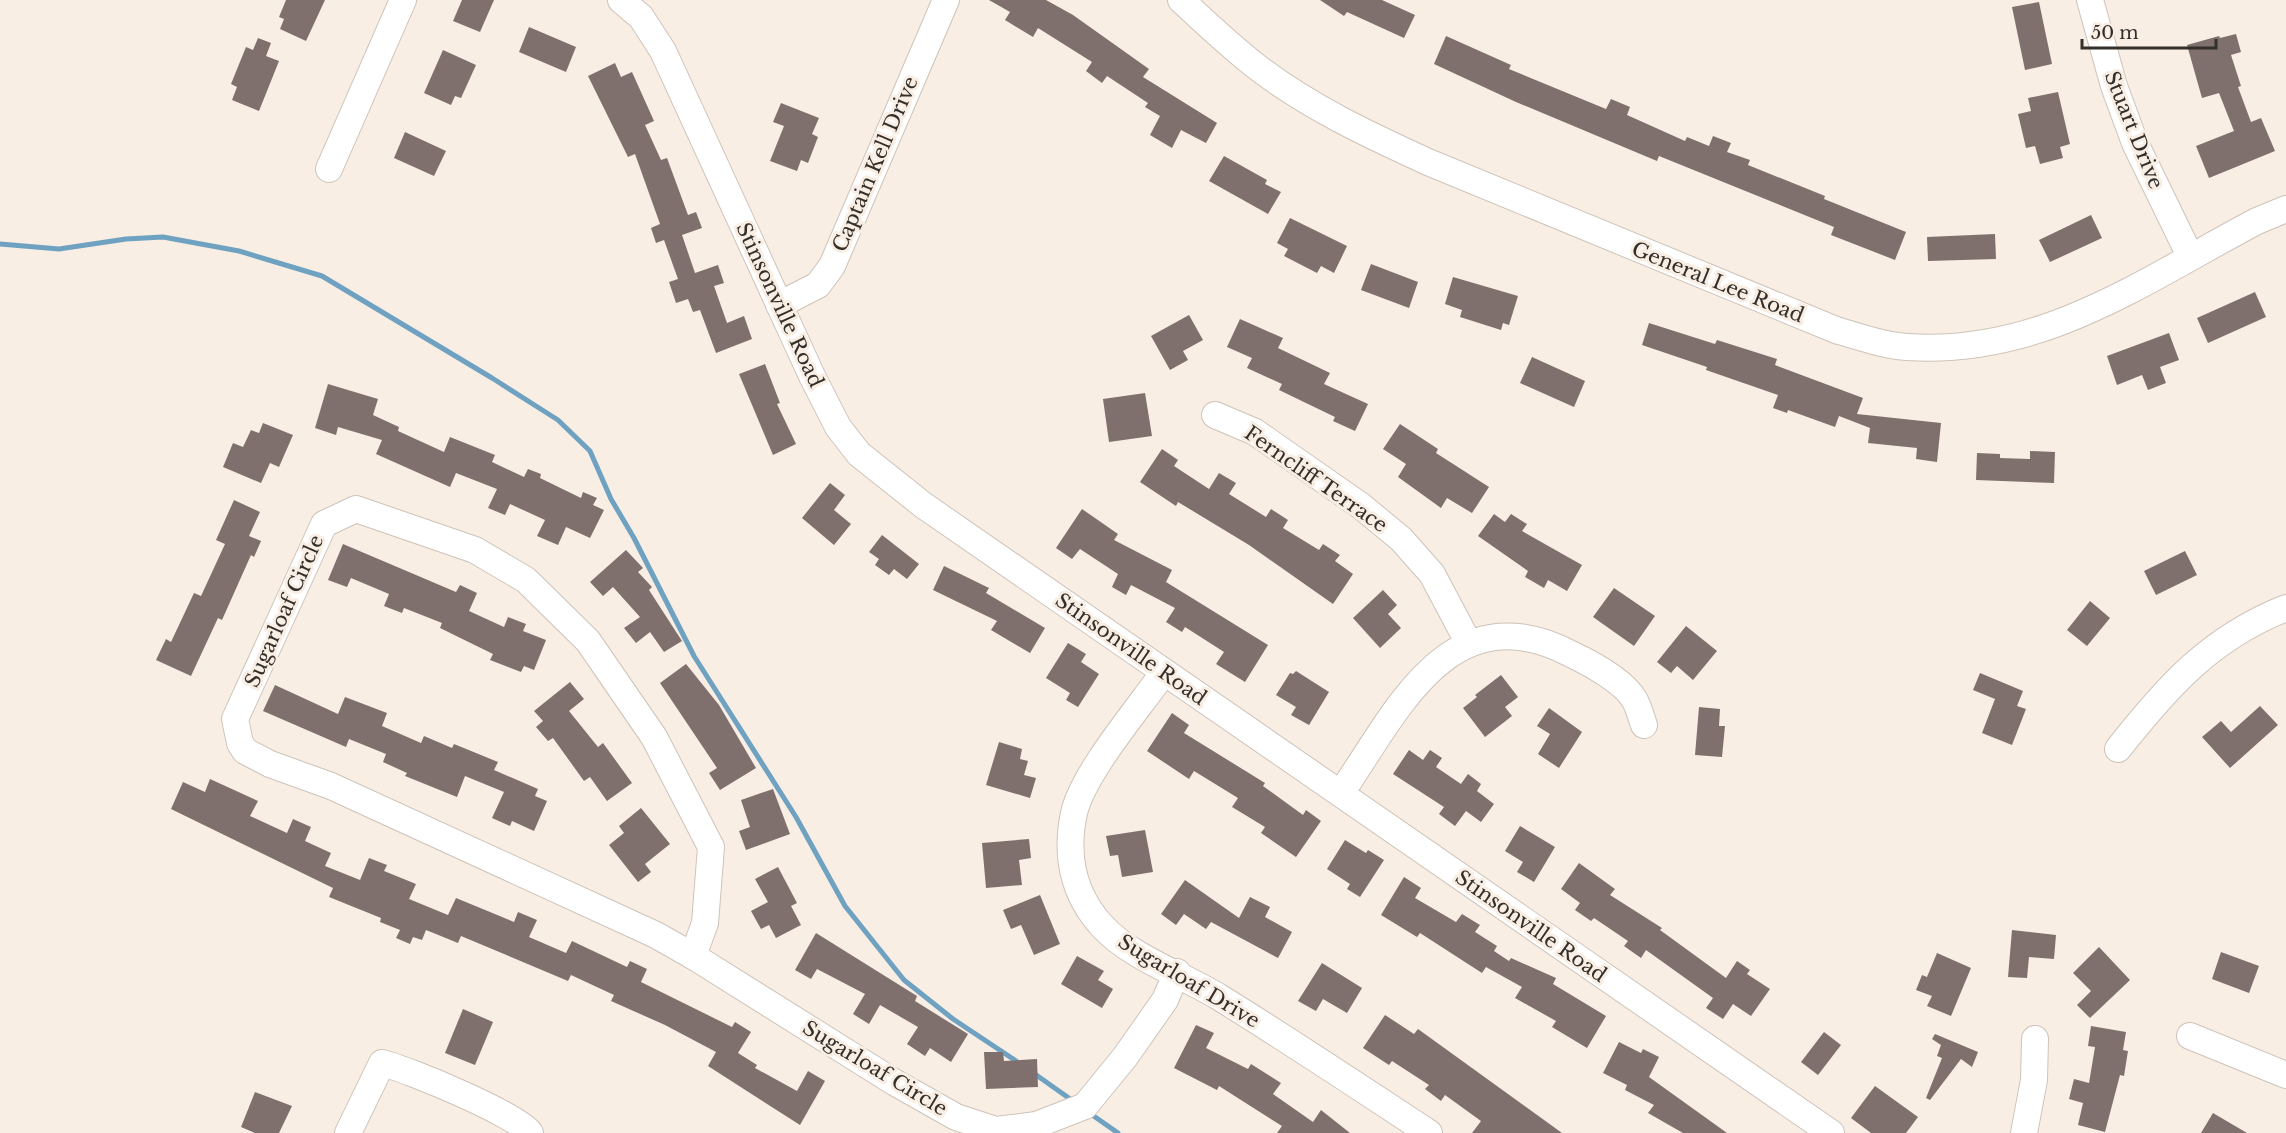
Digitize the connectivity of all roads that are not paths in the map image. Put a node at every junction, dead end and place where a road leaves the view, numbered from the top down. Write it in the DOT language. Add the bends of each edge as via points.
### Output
graph roads {
  1 [pos="403,0"];
  2 [pos="621,0"];
  3 [pos="946,0"];
  4 [pos="1181,0"];
  5 [pos="2090,0"];
  6 [pos="328,169"];
  7 [pos="2286,209"];
  8 [pos="2190,256"];
  9 [pos="779,305"];
  10 [pos="1215,415"];
  11 [pos="2286,608"];
  12 [pos="1468,642"];
  13 [pos="1164,672"];
  14 [pos="1644,725"];
  15 [pos="2118,749"];
  16 [pos="1341,793"];
  17 [pos="693,956"];
  18 [pos="1177,972"];
  19 [pos="2190,1036"];
  20 [pos="2035,1039"];
  21 [pos="2286,1075"];
  22 [pos="348,1133"];
  23 [pos="530,1133"];
  24 [pos="1429,1133"];
  25 [pos="1832,1133"];
  26 [pos="2024,1133"];
  1 -- 6 [label="street"];
  2 -- 9 [label="street, Stinsonville Road" via="641,17 663,51"];
  3 -- 9 [label="street, Captain Kell Drive" via="832,266 818,285"];
  4 -- 8 [label="street, General Lee Road" via="1258,68 1363,132 1836,330 1871,340 1906,347 1961,347 2015,339 2089,311"];
  5 -- 8 [label="street, Stuart Drive" via="2114,86 2135,142"];
  7 -- 8 [label="street, General Lee Road"];
  9 -- 13 [label="street, Stinsonville Road" via="838,427 859,453 923,505"];
  10 -- 12 [label="street, Ferncliff Terrace" via="1255,432 1401,539 1432,574"];
  11 -- 15 [label="street" via="2236,633 2185,671"];
  12 -- 14 [label="street" via="1507,636 1547,641 1597,667 1634,698"];
  12 -- 16 [label="street" via="1437,662 1411,691"];
  13 -- 16 [label="street, Stinsonville Road"];
  13 -- 18 [label="street, Sugarloaf Drive" via="1084,790 1075,811 1071,865 1076,884 1103,926 1124,946"];
  16 -- 25 [label="street, Stinsonville Road"];
  17 -- 17 [label="street, Sugarloaf Circle" via="656,935 399,817 245,751 235,719 324,524 356,509 475,550 526,580 588,641 654,737 711,847 705,923"];
  17 -- 18 [label="street, Sugarloaf Circle" via="894,1082 956,1117 996,1130 1036,1125 1085,1106 1165,1000"];
  18 -- 24 [label="street, Sugarloaf Drive"];
  19 -- 21 [label="street"];
  20 -- 26 [label="street" via="2034,1080"];
  22 -- 23 [label="street" via="382,1063 402,1068 498,1113"];
}
